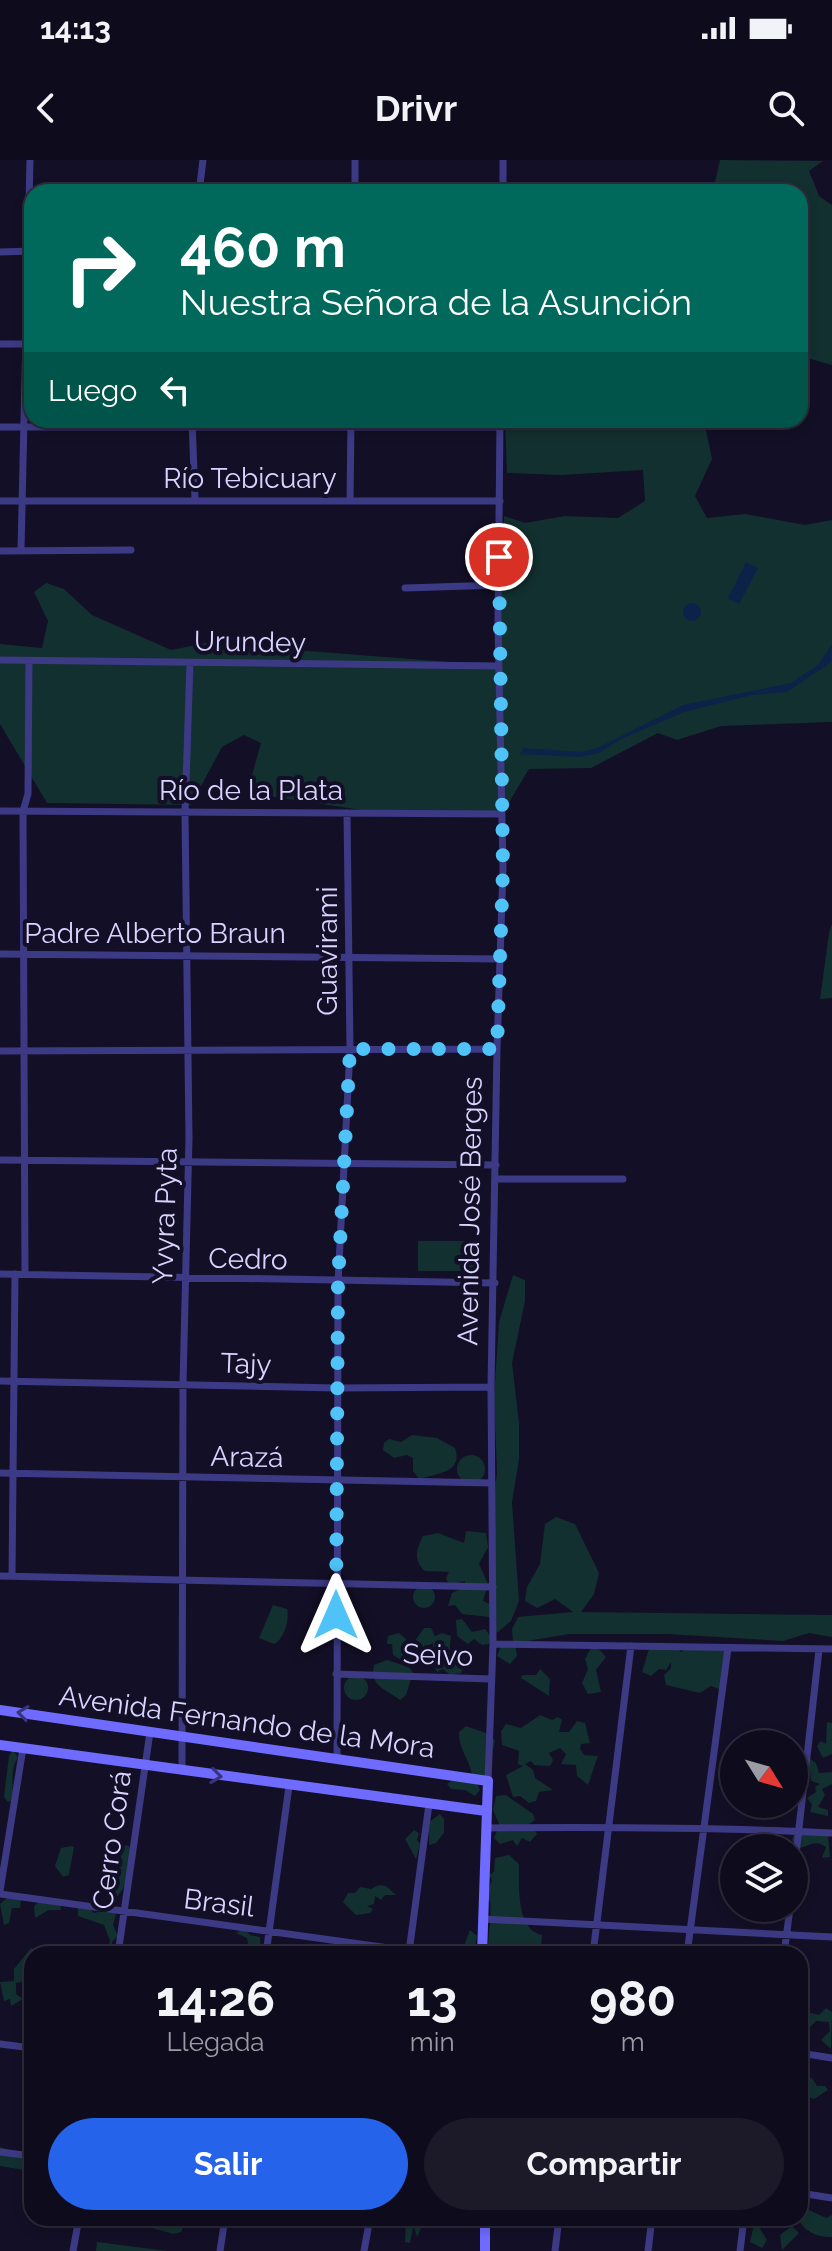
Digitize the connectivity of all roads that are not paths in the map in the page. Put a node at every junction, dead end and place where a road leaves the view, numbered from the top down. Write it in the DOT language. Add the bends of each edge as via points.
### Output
graph roads {
  1 [pos="30,160"];
  2 [pos="203,160"];
  3 [pos="355,160"];
  4 [pos="503,160"];
  5 [pos="30,184"];
  6 [pos="200,184"];
  7 [pos="355,184"];
  8 [pos="503,184"];
  9 [pos="24,251"];
  10 [pos="0,252"];
  11 [pos="0,344"];
  12 [pos="24,344"];
  13 [pos="0,427"];
  14 [pos="24,427"];
  15 [pos="26,428"];
  16 [pos="192,428"];
  17 [pos="351,428"];
  18 [pos="500,428"];
  19 [pos="195,499"];
  20 [pos="350,500"];
  21 [pos="0,501"];
  22 [pos="24,501"];
  23 [pos="500,501"];
  24 [pos="21,550"];
  25 [pos="131,550"];
  26 [pos="0,551"];
  27 [pos="499,585"];
  28 [pos="405,588"];
  29 [pos="0,660"];
  30 [pos="29,661"];
  31 [pos="190,663"];
  32 [pos="499,666"];
  33 [pos="0,811"];
  34 [pos="23,811"];
  35 [pos="185,813"];
  36 [pos="347,813"];
  37 [pos="502,814"];
  38 [pos="22,953"];
  39 [pos="0,954"];
  40 [pos="186,954"];
  41 [pos="349,956"];
  42 [pos="501,959"];
  43 [pos="188,1049"];
  44 [pos="350,1049"];
  45 [pos="497,1049"];
  46 [pos="0,1051"];
  47 [pos="23,1051"];
  48 [pos="0,1160"];
  49 [pos="23,1160"];
  50 [pos="189,1160"];
  51 [pos="342,1161"];
  52 [pos="496,1165"];
  53 [pos="495,1179"];
  54 [pos="623,1179"];
  55 [pos="0,1274"];
  56 [pos="15,1274"];
  57 [pos="25,1274"];
  58 [pos="185,1279"];
  59 [pos="338,1283"];
  60 [pos="495,1283"];
  61 [pos="0,1381"];
  62 [pos="15,1381"];
  63 [pos="183,1384"];
  64 [pos="491,1387"];
  65 [pos="337,1388"];
  66 [pos="0,1473"];
  67 [pos="13,1473"];
  68 [pos="184,1478"];
  69 [pos="336,1481"];
  70 [pos="492,1483"];
  71 [pos="0,1576"];
  72 [pos="12,1576"];
  73 [pos="184,1582"];
  74 [pos="335,1585"];
  75 [pos="493,1587"];
  76 [pos="493,1644"];
  77 [pos="631,1646"];
  78 [pos="728,1648"];
  79 [pos="832,1649"];
  80 [pos="819,1650"];
  81 [pos="336,1674"];
  82 [pos="491,1679"];
  83 [pos="0,1710"];
  84 [pos="150,1732"];
  85 [pos="180,1736"];
  86 [pos="0,1745"];
  87 [pos="23,1748"];
  88 [pos="337,1760"];
  89 [pos="145,1766"];
  90 [pos="182,1771"];
  91 [pos="488,1781"];
  92 [pos="289,1786"];
  93 [pos="429,1804"];
  94 [pos="486,1811"];
  95 [pos="703,1826"];
  96 [pos="610,1827"];
  97 [pos="486,1828"];
  98 [pos="799,1828"];
  99 [pos="832,1833"];
  100 [pos="798,1834"];
  101 [pos="0,1893"];
  102 [pos="123,1913"];
  103 [pos="483,1919"];
  104 [pos="789,1922"];
  105 [pos="597,1925"];
  106 [pos="690,1931"];
  107 [pos="269,1932"];
  108 [pos="788,1934"];
  109 [pos="832,1937"];
  110 [pos="119,1946"];
  111 [pos="267,1946"];
  112 [pos="367,1946"];
  113 [pos="410,1946"];
  114 [pos="482,1946"];
  115 [pos="594,1946"];
  116 [pos="688,1946"];
  117 [pos="786,1946"];
  118 [pos="0,2044"];
  119 [pos="24,2047"];
  120 [pos="808,2054"];
  121 [pos="832,2058"];
  122 [pos="0,2152"];
  123 [pos="24,2155"];
  124 [pos="808,2194"];
  125 [pos="832,2198"];
  126 [pos="78,2226"];
  127 [pos="224,2226"];
  128 [pos="369,2226"];
  129 [pos="485,2226"];
  130 [pos="558,2226"];
  131 [pos="651,2226"];
  132 [pos="743,2226"];
  133 [pos="73,2251"];
  134 [pos="220,2251"];
  135 [pos="364,2251"];
  136 [pos="485,2251"];
  137 [pos="555,2251"];
  138 [pos="648,2251"];
  139 [pos="740,2251"];
  1 -- 5 [label="street"];
  2 -- 6 [label="street"];
  3 -- 7 [label="street"];
  4 -- 8 [label="street"];
  9 -- 10 [label="street"];
  11 -- 12 [label="street"];
  13 -- 14 [label="street"];
  15 -- 22 [label="street"];
  16 -- 19 [label="street"];
  17 -- 20 [label="street"];
  18 -- 23 [label="street, Avenida José Berges"];
  19 -- 20 [label="street, Río Tebicuary"];
  19 -- 22 [label="street, Río Tebicuary"];
  20 -- 23 [label="street, Río Tebicuary"];
  21 -- 22 [label="street, Río Tebicuary"];
  22 -- 24 [label="street"];
  23 -- 27 [label="street, Avenida José Berges"];
  24 -- 25 [label="street"];
  24 -- 26 [label="street"];
  27 -- 28 [label="street"];
  27 -- 32 [label="street, Avenida José Berges"];
  29 -- 30 [label="street, Urundey"];
  30 -- 31 [label="street, Urundey"];
  30 -- 34 [label="street" via="28,794"];
  31 -- 32 [label="street, Urundey"];
  31 -- 35 [label="street, Yvyra Pyta"];
  32 -- 37 [label="street, Avenida José Berges"];
  33 -- 34 [label="street, Río de la Plata"];
  34 -- 35 [label="street, Río de la Plata"];
  34 -- 38 [label="street"];
  35 -- 36 [label="street, Río de la Plata"];
  35 -- 40 [label="street, Yvyra Pyta"];
  36 -- 37 [label="street, Río de la Plata"];
  36 -- 41 [label="street, Guavirami"];
  37 -- 42 [label="street, Avenida José Berges"];
  38 -- 39 [label="street, Padre Alberto Braun"];
  38 -- 40 [label="street, Padre Alberto Braun"];
  38 -- 47 [label="street"];
  40 -- 41 [label="street, Padre Alberto Braun"];
  40 -- 43 [label="street, Yvyra Pyta"];
  41 -- 42 [label="street, Padre Alberto Braun"];
  41 -- 44 [label="street, Guavirami"];
  42 -- 45 [label="street, Avenida José Berges"];
  43 -- 44 [label="street"];
  43 -- 47 [label="street"];
  43 -- 50 [label="street, Yvyra Pyta"];
  44 -- 45 [label="street"];
  44 -- 51 [label="street, Guavirami"];
  45 -- 52 [label="street, Avenida José Berges"];
  46 -- 47 [label="street"];
  47 -- 49 [label="street"];
  48 -- 49 [label="street"];
  49 -- 50 [label="street"];
  49 -- 57 [label="street"];
  50 -- 51 [label="street"];
  50 -- 58 [label="street, Yvyra Pyta"];
  51 -- 52 [label="street"];
  51 -- 59 [label="street, Guavirami"];
  52 -- 53 [label="street, Avenida José Berges"];
  53 -- 54 [label="street"];
  53 -- 60 [label="street, Avenida José Berges"];
  55 -- 56 [label="street, Cedro"];
  56 -- 57 [label="street, Cedro"];
  56 -- 62 [label="street"];
  57 -- 58 [label="street, Cedro"];
  58 -- 59 [label="street, Cedro"];
  58 -- 63 [label="street, Yvyra Pyta"];
  59 -- 60 [label="street, Cedro"];
  59 -- 65 [label="street, Guavirami"];
  60 -- 64 [label="street, Avenida José Berges"];
  61 -- 62 [label="street, Tajy"];
  62 -- 63 [label="street, Tajy"];
  62 -- 67 [label="street"];
  63 -- 65 [label="street, Tajy"];
  63 -- 68 [label="street, Yvyra Pyta"];
  64 -- 65 [label="street, Tajy"];
  64 -- 70 [label="street, Avenida José Berges"];
  65 -- 69 [label="street, Guavirami"];
  66 -- 67 [label="street, Arazá"];
  67 -- 68 [label="street, Arazá"];
  67 -- 72 [label="street"];
  68 -- 69 [label="street, Arazá"];
  68 -- 73 [label="street, Yvyra Pyta"];
  69 -- 70 [label="street, Arazá"];
  69 -- 74 [label="street, Guavirami"];
  70 -- 75 [label="street, Avenida José Berges"];
  71 -- 72 [label="street"];
  72 -- 73 [label="street"];
  73 -- 74 [label="street"];
  73 -- 85 [label="street, Yvyra Pyta"];
  74 -- 75 [label="street"];
  74 -- 81 [label="street, Guavirami"];
  75 -- 76 [label="street, Avenida José Berges"];
  76 -- 77 [label="street"];
  76 -- 82 [label="street, Avenida José Berges"];
  77 -- 78 [label="street"];
  77 -- 96 [label="street"];
  78 -- 80 [label="street"];
  78 -- 95 [label="street"];
  79 -- 80 [label="street"];
  80 -- 98 [label="street"];
  81 -- 82 [label="street, Seivo"];
  81 -- 88 [label="street, Guavirami"];
  82 -- 91 [label="street, Avenida José Berges"];
  84 -- 83 [label="main road, Avenida Fernando de la Mora, one-way"];
  84 -- 85 [label="main road, Avenida Fernando de la Mora"];
  84 -- 89 [label="street, Cerro Corá"];
  85 -- 88 [label="main road, Avenida Fernando de la Mora"];
  85 -- 90 [label="street, Yvyra Pyta"];
  86 -- 87 [label="main road, Avenida Fernando de la Mora"];
  87 -- 89 [label="main road, Avenida Fernando de la Mora"];
  87 -- 101 [label="street"];
  88 -- 91 [label="main road, Avenida Fernando de la Mora"];
  89 -- 90 [label="main road, Avenida Fernando de la Mora"];
  89 -- 102 [label="street, Cerro Corá"];
  90 -- 92 [label="main road, Avenida Fernando de la Mora, one-way"];
  91 -- 94 [label="main road, Avenida José Berges"];
  92 -- 93 [label="main road, Avenida Fernando de la Mora"];
  92 -- 107 [label="street"];
  93 -- 94 [label="main road, Avenida Fernando de la Mora"];
  93 -- 113 [label="street"];
  94 -- 97 [label="main road, Avenida José Berges"];
  95 -- 96 [label="street"];
  95 -- 98 [label="street"];
  95 -- 106 [label="street"];
  96 -- 97 [label="street"];
  96 -- 105 [label="street"];
  97 -- 103 [label="main road, Avenida José Berges"];
  98 -- 99 [label="street"];
  98 -- 100 [label="street"];
  101 -- 102 [label="street, Brasil"];
  102 -- 107 [label="street, Brasil"];
  102 -- 110 [label="street, Cerro Corá"];
  103 -- 105 [label="street"];
  103 -- 114 [label="main road, Avenida José Berges"];
  104 -- 108 [label="street"];
  105 -- 106 [label="street"];
  105 -- 115 [label="street"];
  106 -- 108 [label="street"];
  106 -- 116 [label="street"];
  107 -- 111 [label="street"];
  107 -- 112 [label="street, Brasil"];
  108 -- 109 [label="street"];
  108 -- 117 [label="street"];
  118 -- 119 [label="street"];
  120 -- 121 [label="street"];
  122 -- 123 [label="street"];
  124 -- 125 [label="street"];
  126 -- 133 [label="street"];
  127 -- 134 [label="street"];
  128 -- 135 [label="street"];
  129 -- 136 [label="main road"];
  130 -- 137 [label="street"];
  131 -- 138 [label="street"];
  132 -- 139 [label="street"];
}
